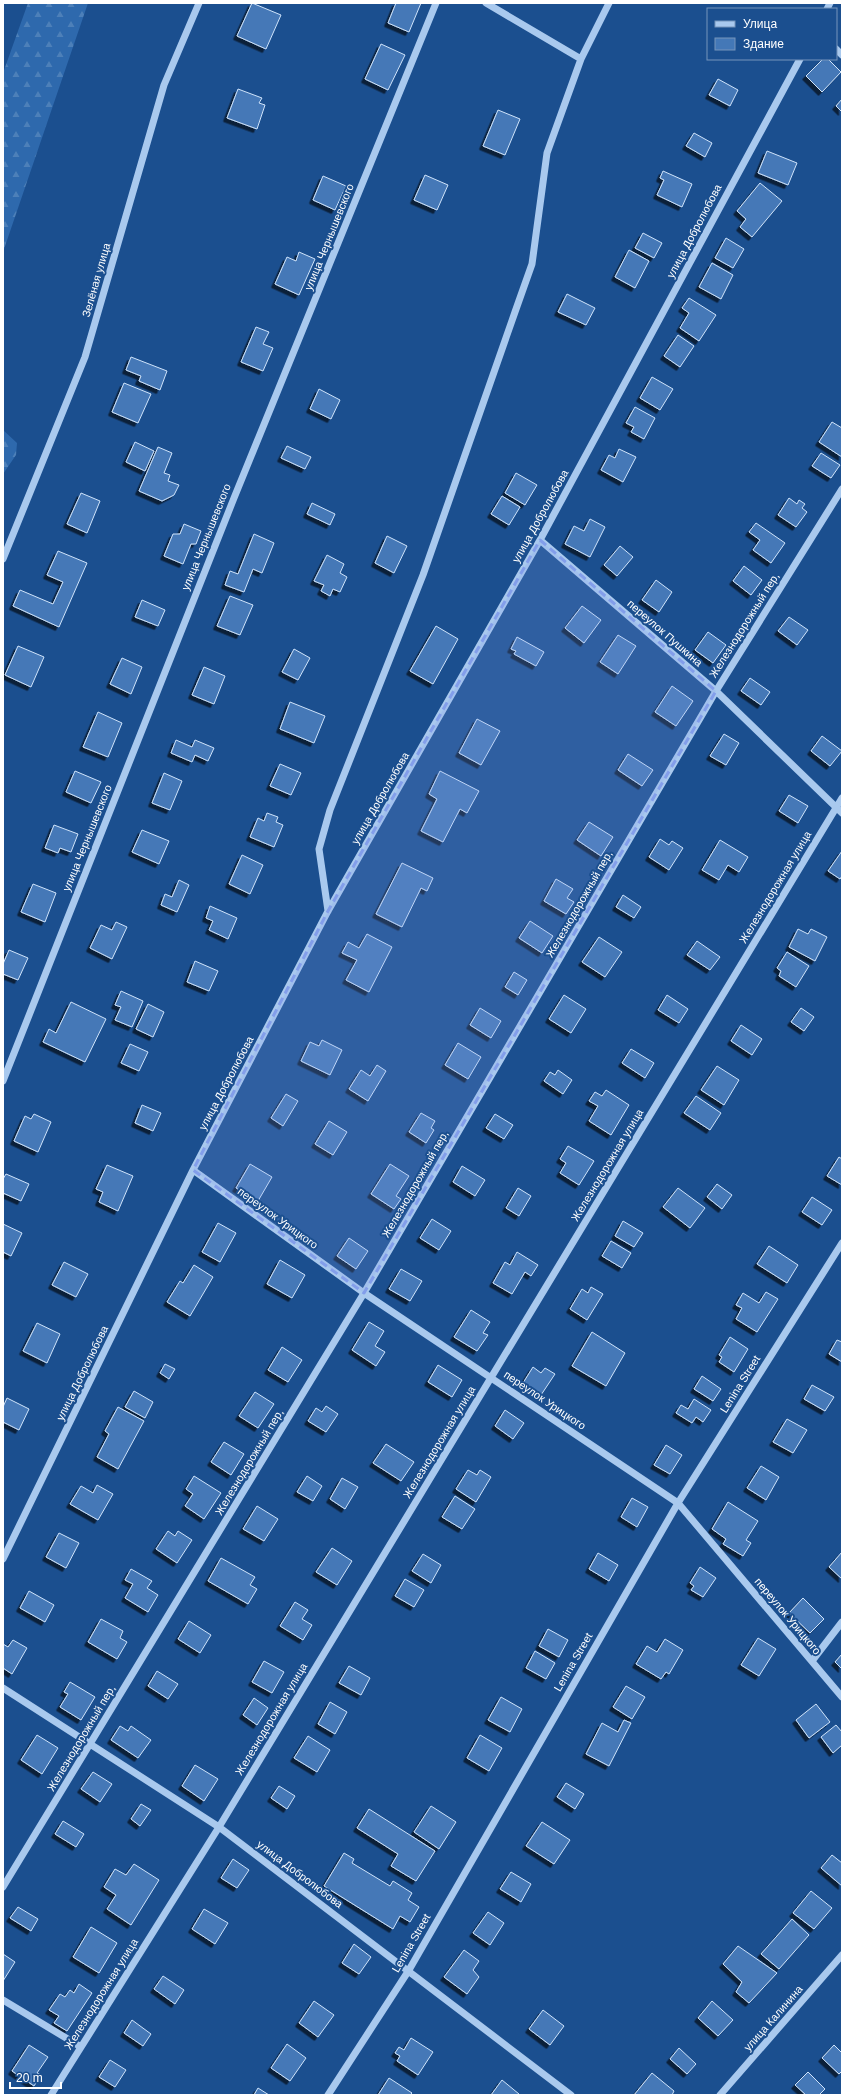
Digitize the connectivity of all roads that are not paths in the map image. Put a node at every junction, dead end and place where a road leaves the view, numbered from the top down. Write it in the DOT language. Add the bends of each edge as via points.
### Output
graph roads {
  1 [pos="199,3"];
  2 [pos="436,3"];
  3 [pos="486,3"];
  4 [pos="609,3"];
  5 [pos="581,59"];
  6 [pos="799,60"];
  7 [pos="842,489"];
  8 [pos="540,540"];
  9 [pos="3,559"];
  10 [pos="716,692"];
  11 [pos="842,798"];
  12 [pos="836,807"];
  13 [pos="842,813"];
  14 [pos="328,911"];
  15 [pos="3,1081"];
  16 [pos="193,1170"];
  17 [pos="842,1243"];
  18 [pos="364,1293"];
  19 [pos="491,1377"];
  20 [pos="678,1503"];
  21 [pos="3,1559"];
  22 [pos="842,1622"];
  23 [pos="812,1661"];
  24 [pos="3,1688"];
  25 [pos="842,1697"];
  26 [pos="89,1745"];
  27 [pos="219,1827"];
  28 [pos="3,1887"];
  29 [pos="842,1955"];
  30 [pos="409,1970"];
  31 [pos="3,2000"];
  32 [pos="81,2047"];
  33 [pos="51,2095"];
  34 [pos="328,2095"];
  35 [pos="571,2095"];
  36 [pos="720,2095"];
  1 -- 9 [label="street, Зелёная улица" via="164,85 85,357"];
  2 -- 15 [label="street, улица Чернышевского" via="241,480"];
  3 -- 5 [label="street"];
  4 -- 5 [label="street"];
  5 -- 14 [label="street" via="547,153 532,264 423,575 330,810 319,848"];
  6 -- 8 [label="street, улица Добролюбова"];
  7 -- 10 [label="street, Железнодорожный пер,"];
  8 -- 10 [label="street, переулок Пушкина"];
  8 -- 14 [label="street, улица Добролюбова"];
  10 -- 12 [label="street, переулок Пушкина"];
  10 -- 18 [label="street, Железнодорожный пер,"];
  11 -- 12 [label="street, Железнодорожная улица"];
  12 -- 13 [label="street, переулок Пушкина"];
  12 -- 19 [label="street, Железнодорожная улица"];
  14 -- 16 [label="street, улица Добролюбова"];
  16 -- 18 [label="street, переулок Урицкого"];
  16 -- 21 [label="street, улица Добролюбова"];
  17 -- 20 [label="street, Lenina Street"];
  18 -- 19 [label="street, переулок Урицкого"];
  18 -- 26 [label="street, Железнодорожный пер,"];
  19 -- 20 [label="street, переулок Урицкого"];
  19 -- 27 [label="street, Железнодорожная улица"];
  20 -- 23 [label="street, переулок Урицкого"];
  20 -- 30 [label="street, Lenina Street"];
  22 -- 23 [label="street"];
  23 -- 25 [label="street, переулок Урицкого"];
  24 -- 26 [label="street, улица Добролюбова"];
  26 -- 27 [label="street, улица Добролюбова"];
  26 -- 28 [label="street, Железнодорожный пер,"];
  27 -- 30 [label="street, улица Добролюбова"];
  27 -- 32 [label="street, Железнодорожная улица"];
  29 -- 36 [label="street, улица Калинина"];
  30 -- 34 [label="street, Lenina Street"];
  30 -- 35 [label="street, улица Добролюбова"];
  31 -- 32 [label="street"];
  32 -- 33 [label="street, Железнодорожная улица"];
}
